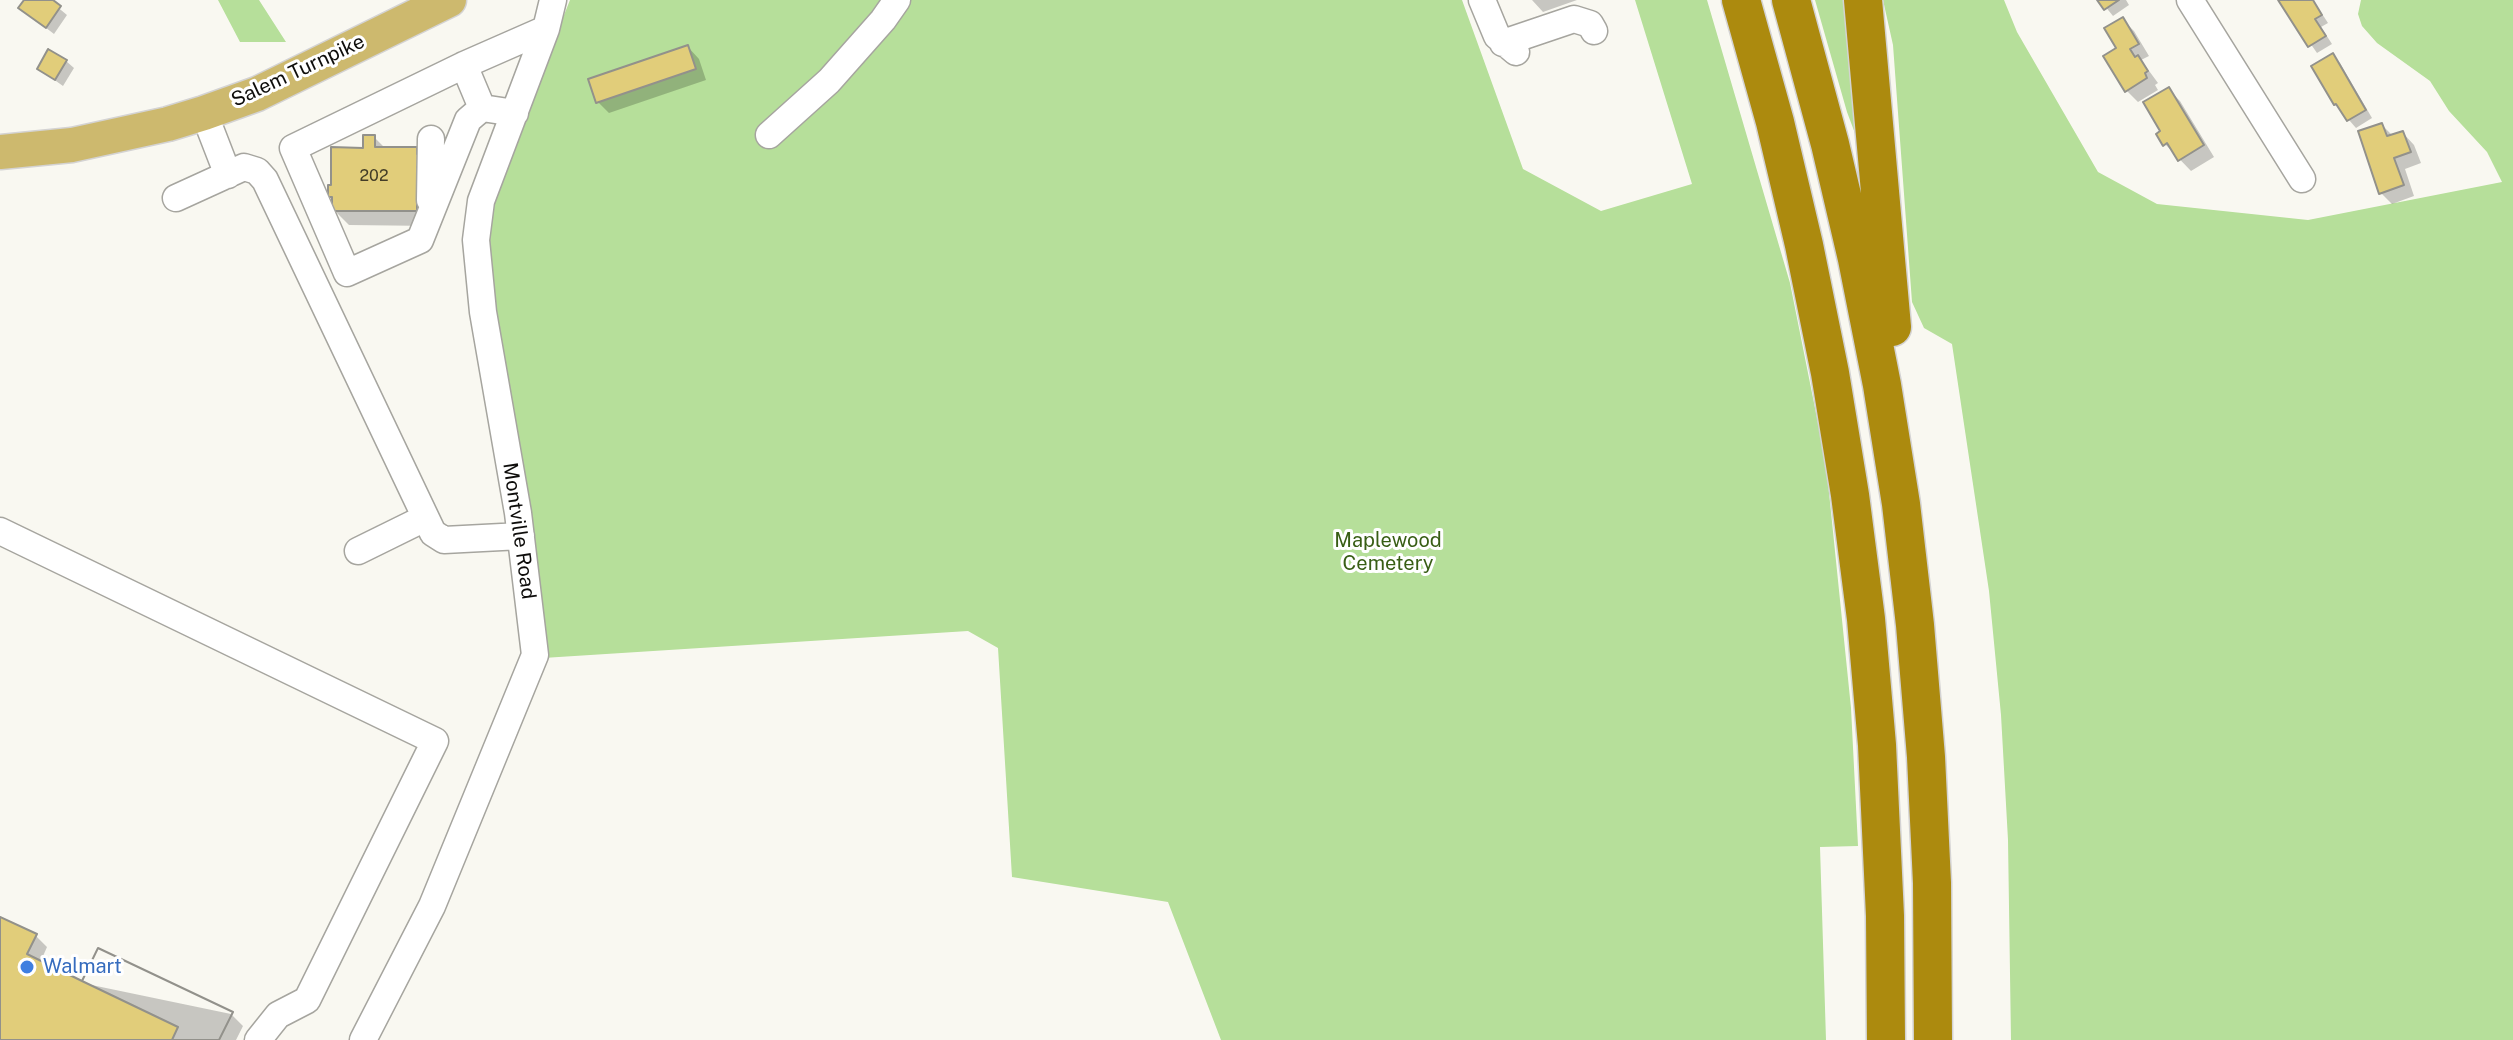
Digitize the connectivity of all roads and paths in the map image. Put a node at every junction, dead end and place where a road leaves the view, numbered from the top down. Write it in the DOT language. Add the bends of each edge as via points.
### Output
graph roads {
  1 [pos="449,0"];
  2 [pos="553,0"];
  3 [pos="897,0"];
  4 [pos="1482,0"];
  5 [pos="1726,0"];
  6 [pos="1741,0"];
  7 [pos="1791,0"];
  8 [pos="1863,0"];
  9 [pos="2190,0"];
  10 [pos="546,29"];
  11 [pos="1594,31"];
  12 [pos="1752,40"];
  13 [pos="464,65"];
  14 [pos="204,113"];
  15 [pos="515,113"];
  16 [pos="475,114"];
  17 [pos="769,135"];
  18 [pos="0,152"];
  19 [pos="228,175"];
  20 [pos="2302,179"];
  21 [pos="176,198"];
  22 [pos="430,212"];
  23 [pos="1889,425"];
  24 [pos="425,518"];
  25 [pos="0,531"];
  26 [pos="521,536"];
  27 [pos="358,551"];
  28 [pos="258,1040"];
  29 [pos="363,1040"];
  30 [pos="1886,1040"];
  31 [pos="1933,1040"];
  1 -- 14 [label="main road, Salem Turnpike" via="257,94"];
  2 -- 10 [label="street, Montville Road"];
  3 -- 17 [label="street" via="829,81"];
  4 -- 11 [label="street" via="1492,29 1512,48 1574,19"];
  5 -- 12 [label="highway"];
  6 -- 12 [label="highway"];
  7 -- 23 [label="highway" via="1839,181"];
  8 -- 23 [label="highway" via="1893,334"];
  9 -- 20 [label="street"];
  10 -- 13 [label="street"];
  10 -- 15 [label="street, Montville Road"];
  12 -- 30 [label="highway" via="1811,273 1854,523 1881,802"];
  13 -- 16 [label="street"];
  13 -- 22 [label="street" via="293,148 347,273 420,240"];
  14 -- 18 [label="main road, Salem Turnpike" via="72,145"];
  14 -- 19 [label="street"];
  15 -- 16 [label="street"];
  15 -- 26 [label="street, Montville Road" via="481,201 476,259"];
  16 -- 22 [label="street"];
  16 -- 22 [label="street" via="442,126 425,153 422,193"];
  19 -- 21 [label="street"];
  19 -- 24 [label="street" via="244,167 265,180"];
  23 -- 31 [label="highway" via="1912,589 1925,742"];
  24 -- 26 [label="street" via="444,540"];
  24 -- 27 [label="street"];
  25 -- 28 [label="street" via="435,741 307,1000 278,1015"];
  26 -- 29 [label="street, Montville Road" via="535,655 432,906"];
}
